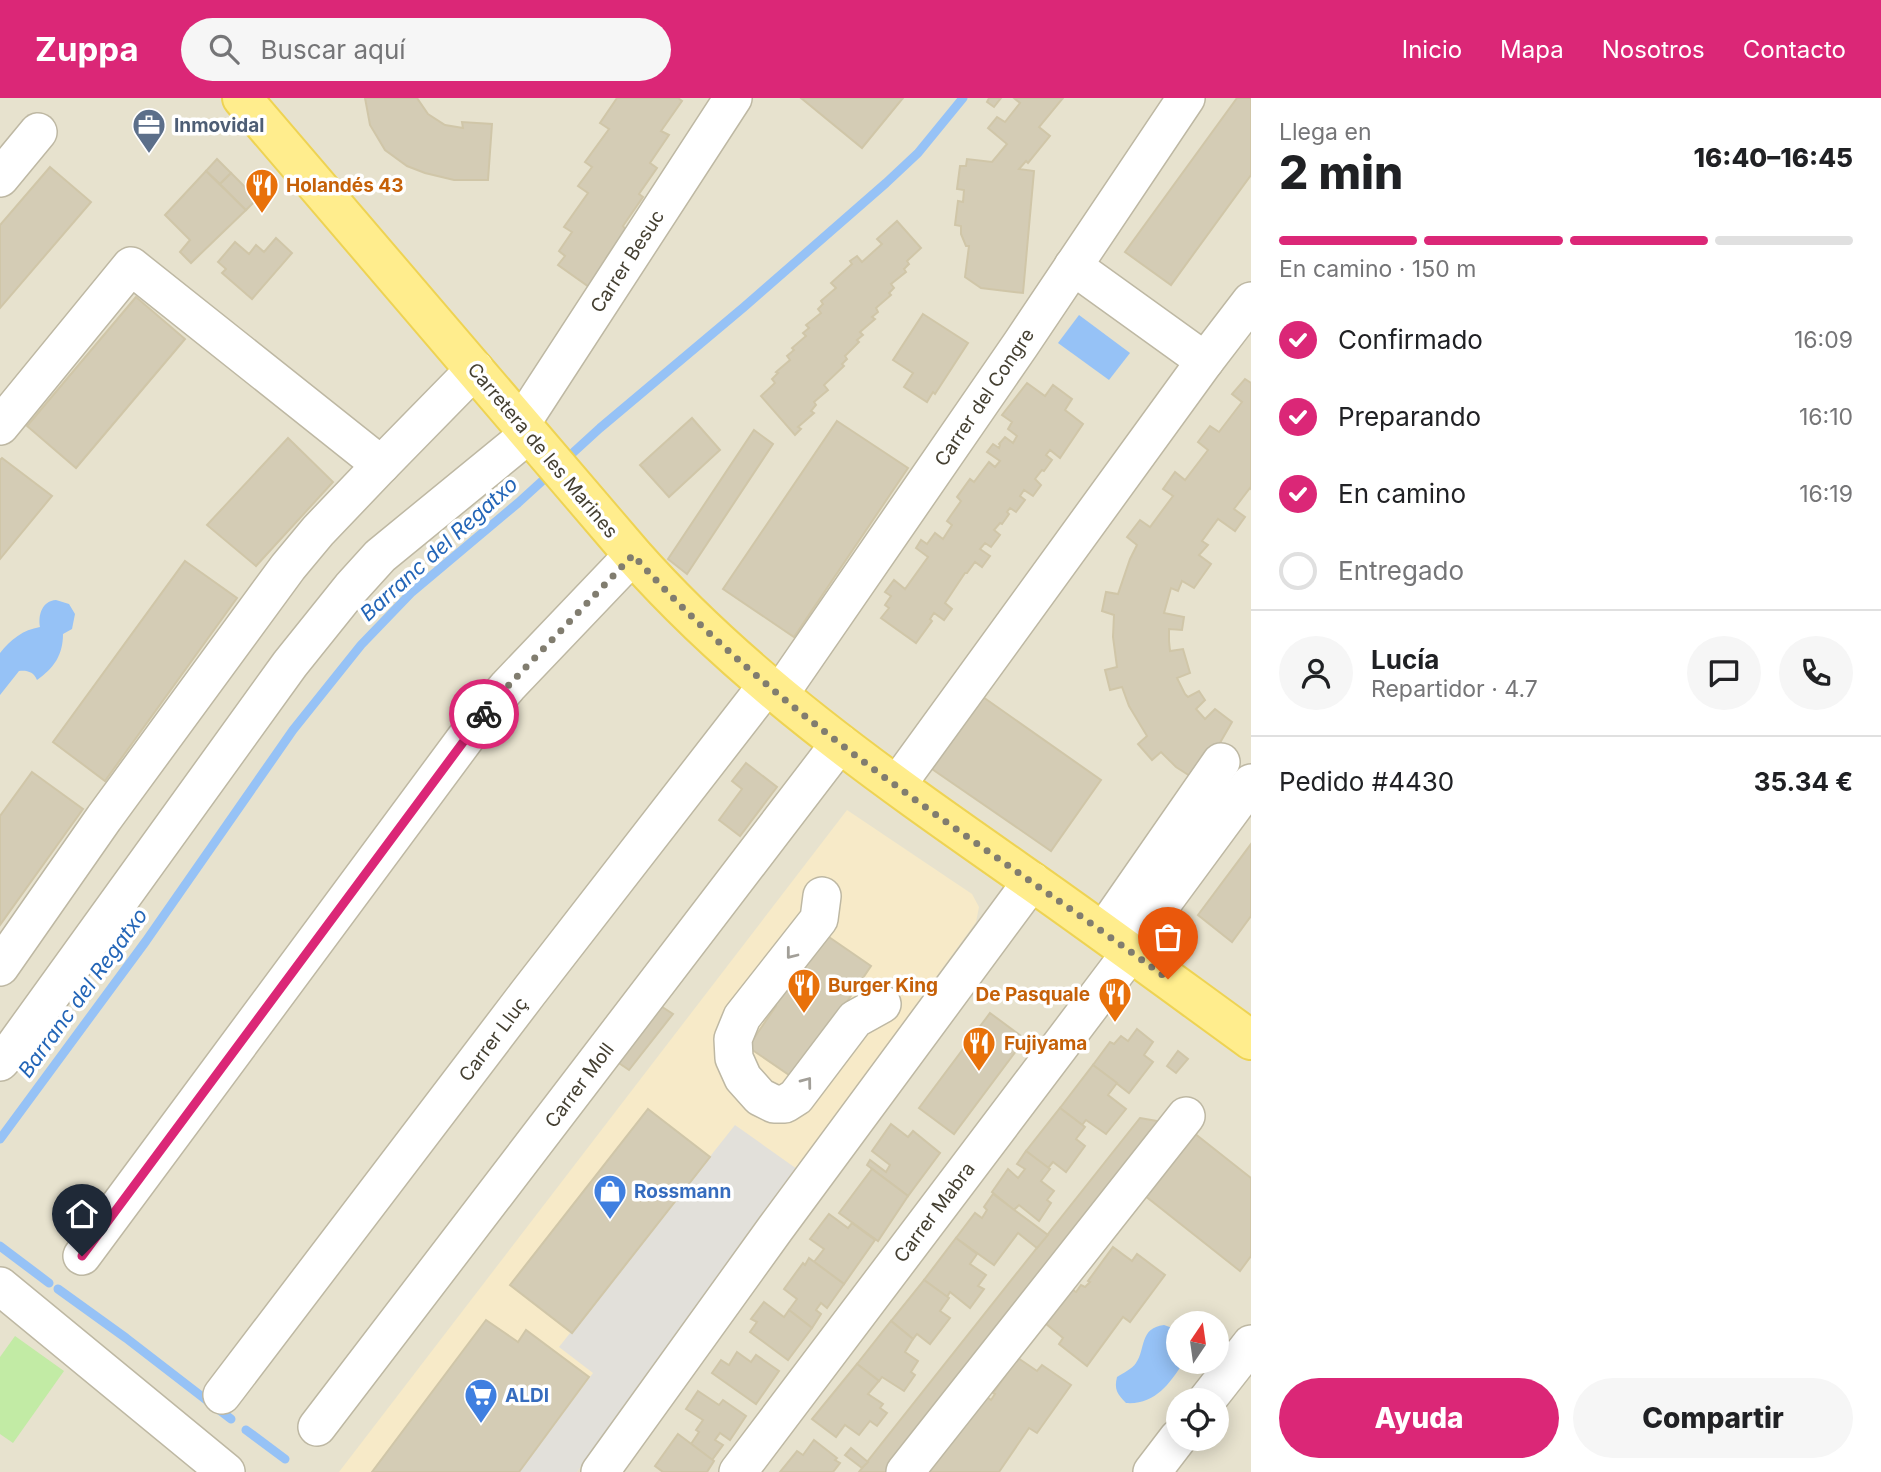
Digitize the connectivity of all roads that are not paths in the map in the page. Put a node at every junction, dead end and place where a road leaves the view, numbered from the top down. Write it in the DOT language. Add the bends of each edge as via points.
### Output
graph roads {
  1 [pos="242,98"];
  2 [pos="733,98"];
  3 [pos="1186,98"];
  4 [pos="38,132"];
  5 [pos="0,177"];
  6 [pos="1073,266"];
  7 [pos="1251,301"];
  8 [pos="1205,361"];
  9 [pos="475,369"];
  10 [pos="0,426"];
  11 [pos="530,436"];
  12 [pos="381,465"];
  13 [pos="633,555"];
  14 [pos="773,690"];
  15 [pos="840,743"];
  16 [pos="1221,762"];
  17 [pos="1251,783"];
  18 [pos="897,785"];
  19 [pos="1251,826"];
  20 [pos="1032,881"];
  21 [pos="822,896"];
  22 [pos="1127,949"];
  23 [pos="0,967"];
  24 [pos="883,1004"];
  25 [pos="1251,1040"];
  26 [pos="0,1062"];
  27 [pos="1186,1116"];
  28 [pos="82,1256"];
  29 [pos="0,1286"];
  30 [pos="1251,1344"];
  31 [pos="1216,1388"];
  32 [pos="222,1395"];
  33 [pos="317,1427"];
  34 [pos="1168,1451"];
  35 [pos="226,1472"];
  36 [pos="600,1472"];
  37 [pos="738,1472"];
  38 [pos="905,1472"];
  39 [pos="1152,1472"];
  1 -- 9 [label="main road, Carretera de les Marines"];
  2 -- 11 [label="street, Carrer Besuc"];
  3 -- 6 [label="street, Carrer del Congre"];
  4 -- 5 [label="street"];
  6 -- 8 [label="street"];
  6 -- 14 [label="street, Carrer del Congre"];
  7 -- 8 [label="street"];
  8 -- 18 [label="street"];
  9 -- 11 [label="main road, Carretera de les Marines"];
  9 -- 12 [label="street"];
  10 -- 12 [label="street" via="131,266"];
  11 -- 13 [label="main road, Carretera de les Marines"];
  11 -- 26 [label="street, Carrer Besuc" via="380,556 351,588 289,664"];
  12 -- 23 [label="street" via="288,567"];
  13 -- 14 [label="main road, Carretera de les Marines" via="696,623"];
  13 -- 28 [label="street" via="476,724"];
  14 -- 15 [label="main road, Carretera de les Marines"];
  14 -- 32 [label="street, Carrer Lluç" via="528,993"];
  15 -- 18 [label="main road, Carretera de les Marines"];
  15 -- 33 [label="street, Carrer Moll"];
  16 -- 22 [label="street"];
  17 -- 22 [label="street"];
  18 -- 20 [label="main road, Carretera de les Marines"];
  19 -- 22 [label="street"];
  20 -- 22 [label="main road, Carretera de les Marines"];
  20 -- 36 [label="street"];
  21 -- 24 [label="street, one-way" via="819,919 742,1017 733,1039 734,1058 743,1078 760,1097 785,1104 796,1097 856,1019"];
  22 -- 25 [label="main road, Carretera de les Marines"];
  22 -- 37 [label="street, Carrer Mabra"];
  27 -- 38 [label="street"];
  29 -- 35 [label="street"];
  30 -- 31 [label="street"];
  34 -- 39 [label="street"];
}
